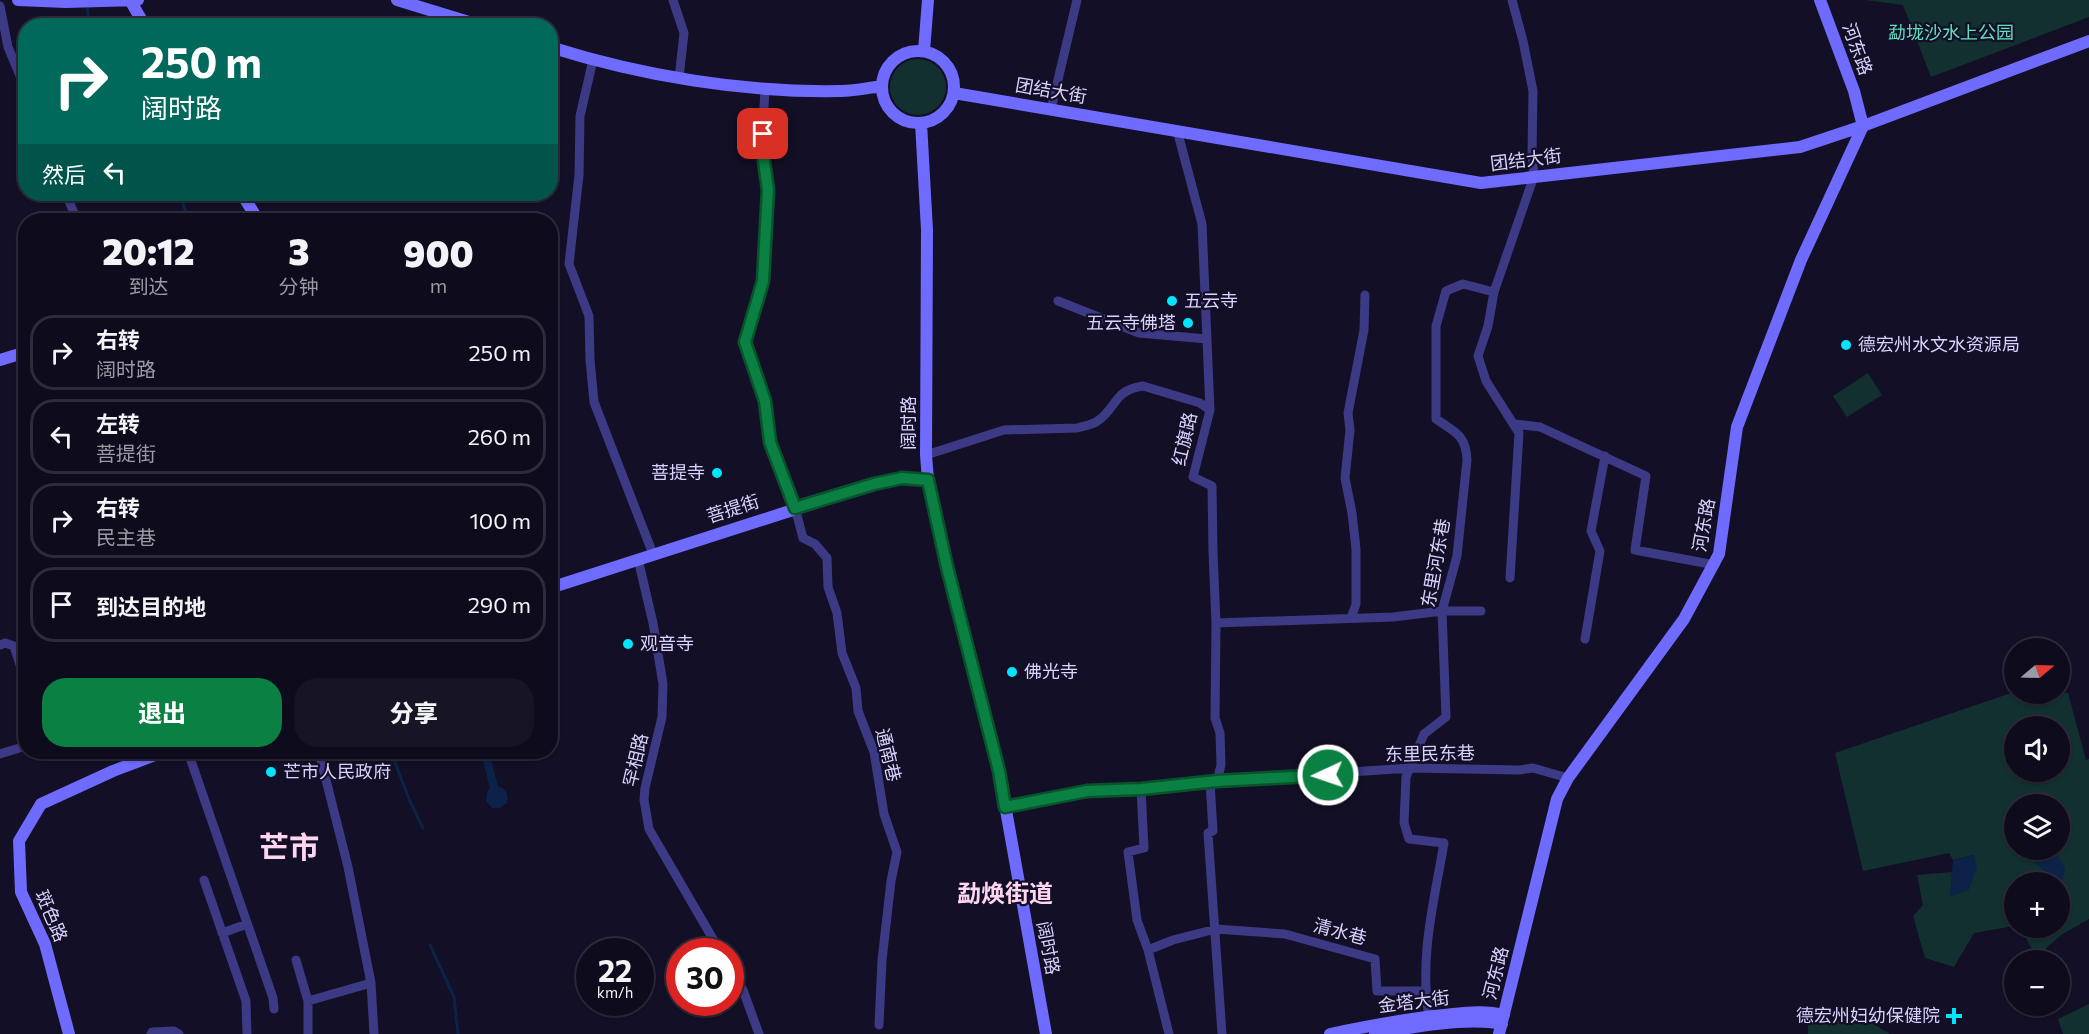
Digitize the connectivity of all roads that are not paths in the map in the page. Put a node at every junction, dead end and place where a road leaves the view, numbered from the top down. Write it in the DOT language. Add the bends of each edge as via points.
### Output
graph roads {
  1 [pos="18,0"];
  2 [pos="130,0"];
  3 [pos="138,0"];
  4 [pos="397,0"];
  5 [pos="673,0"];
  6 [pos="928,0"];
  7 [pos="1077,0"];
  8 [pos="1512,0"];
  9 [pos="1820,0"];
  10 [pos="99,1"];
  11 [pos="0,6"];
  12 [pos="140,18"];
  13 [pos="456,18"];
  14 [pos="2089,41"];
  15 [pos="558,49"];
  16 [pos="924,51"];
  17 [pos="593,60"];
  18 [pos="18,71"];
  19 [pos="678,78"];
  20 [pos="882,86"];
  21 [pos="765,88"];
  22 [pos="954,93"];
  23 [pos="1051,109"];
  24 [pos="921,123"];
  25 [pos="1863,126"];
  26 [pos="1178,130"];
  27 [pos="1534,176"];
  28 [pos="1494,292"];
  29 [pos="1365,295"];
  30 [pos="1058,301"];
  31 [pos="1207,339"];
  32 [pos="18,354"];
  33 [pos="0,360"];
  34 [pos="1210,410"];
  35 [pos="1514,424"];
  36 [pos="926,455"];
  37 [pos="1605,456"];
  38 [pos="928,480"];
  39 [pos="795,508"];
  40 [pos="653,554"];
  41 [pos="638,559"];
  42 [pos="1715,565"];
  43 [pos="1510,578"];
  44 [pos="558,585"];
  45 [pos="1442,611"];
  46 [pos="1481,611"];
  47 [pos="1351,618"];
  48 [pos="1216,623"];
  49 [pos="1585,639"];
  50 [pos="0,645"];
  51 [pos="18,658"];
  52 [pos="18,748"];
  53 [pos="0,754"];
  54 [pos="145,759"];
  55 [pos="190,759"];
  56 [pos="321,759"];
  57 [pos="1410,768"];
  58 [pos="1568,778"];
  59 [pos="1214,781"];
  60 [pos="1141,789"];
  61 [pos="1005,807"];
  62 [pos="204,880"];
  63 [pos="247,924"];
  64 [pos="1216,929"];
  65 [pos="222,933"];
  66 [pos="712,938"];
  67 [pos="1148,950"];
  68 [pos="296,960"];
  69 [pos="371,983"];
  70 [pos="1426,991"];
  71 [pos="744,993"];
  72 [pos="308,1001"];
  73 [pos="274,1009"];
  74 [pos="1429,1017"];
  75 [pos="879,1025"];
  76 [pos="1502,1025"];
  77 [pos="69,1034"];
  78 [pos="151,1034"];
  79 [pos="179,1034"];
  80 [pos="247,1034"];
  81 [pos="308,1034"];
  82 [pos="374,1034"];
  83 [pos="759,1034"];
  84 [pos="1046,1034"];
  85 [pos="1169,1034"];
  86 [pos="1222,1034"];
  87 [pos="1330,1034"];
  88 [pos="1376,1034"];
  1 -- 10 [label="main road"];
  2 -- 3 [label="main road"];
  2 -- 10 [label="main road"];
  2 -- 12 [label="main road"];
  4 -- 13 [label="main road"];
  5 -- 19 [label="street" via="684,33"];
  6 -- 16 [label="main road"];
  7 -- 23 [label="street"];
  8 -- 27 [label="street" via="1533,92"];
  9 -- 25 [label="main road, 河东路"];
  11 -- 18 [label="street" via="8,47"];
  14 -- 25 [label="main road, 团结大街"];
  15 -- 17 [label="main road"];
  16 -- 20 [label="main road" via="912,51 895,59 884,74"];
  16 -- 22 [label="main road" via="935,54 951,70"];
  17 -- 19 [label="main road"];
  17 -- 40 [label="street" via="580,116 579,175 569,264 589,316 594,402"];
  19 -- 21 [label="main road"];
  20 -- 21 [label="main road" via="843,91"];
  20 -- 24 [label="main road" via="889,109 909,122"];
  21 -- 39 [label="street, 通南巷" via="762,147 768,190 763,281 745,342 765,401 770,442"];
  22 -- 23 [label="main road, 团结大街"];
  22 -- 24 [label="main road" via="943,114"];
  23 -- 26 [label="main road, 团结大街"];
  24 -- 36 [label="main road, 阔时路" via="927,230"];
  25 -- 27 [label="main road, 团结大街" via="1800,147"];
  25 -- 42 [label="main road, 河东路" via="1801,260 1737,427"];
  26 -- 27 [label="main road, 团结大街" via="1481,183"];
  26 -- 31 [label="street, 红旗路" via="1202,224"];
  27 -- 28 [label="street"];
  28 -- 35 [label="street" via="1478,356 1486,381"];
  28 -- 45 [label="street, 东里河东巷" via="1463,284 1446,291 1436,326 1436,419 1461,437 1467,460 1456,556"];
  29 -- 47 [label="street" via="1364,330 1348,413 1345,478 1356,549 1356,604"];
  30 -- 31 [label="street" via="1139,333"];
  31 -- 34 [label="street, 红旗路"];
  32 -- 33 [label="main road"];
  34 -- 36 [label="street" via="1200,403 1143,386 1128,390 1100,420 1088,425 1004,429"];
  34 -- 48 [label="street, 红旗路" via="1192,477 1212,486"];
  35 -- 37 [label="street" via="1540,427"];
  35 -- 43 [label="street" via="1519,433"];
  36 -- 38 [label="main road, 阔时路"];
  37 -- 42 [label="street" via="1646,476 1635,550"];
  37 -- 49 [label="street" via="1591,531 1600,551"];
  38 -- 39 [label="main road, 菩提街" via="902,478"];
  38 -- 61 [label="main road, 阔时路"];
  39 -- 40 [label="main road, 菩提街"];
  39 -- 75 [label="street, 通南巷" via="803,538 815,544 827,558 828,587 837,613 842,653 874,752 884,814 897,852 882,960"];
  40 -- 41 [label="main road, 菩提街"];
  41 -- 44 [label="main road, 菩提街"];
  41 -- 66 [label="street, 罕相路" via="663,684 662,717 645,788 649,829"];
  42 -- 58 [label="main road, 河东路" via="1684,619"];
  45 -- 46 [label="street"];
  45 -- 47 [label="street"];
  45 -- 57 [label="street, 东里河东巷" via="1446,717 1424,734"];
  47 -- 48 [label="street"];
  48 -- 59 [label="street, 红旗路" via="1215,718 1220,733 1221,765"];
  50 -- 51 [label="street" via="14,646"];
  52 -- 53 [label="street"];
  54 -- 77 [label="main road, 斑色路" via="41,804 19,841 21,892 45,944"];
  55 -- 63 [label="street"];
  56 -- 69 [label="street"];
  57 -- 58 [label="street, 东里民东巷" via="1533,768"];
  57 -- 59 [label="street, 东里民东巷"];
  57 -- 70 [label="street, 东里河东巷" via="1406,777 1404,823 1410,839 1444,843 1427,939"];
  58 -- 76 [label="main road, 河东路" via="1546,837"];
  59 -- 60 [label="street, 东里民东巷"];
  59 -- 64 [label="street" via="1213,831 1208,833"];
  60 -- 61 [label="street, 东里民东巷" via="1087,791"];
  60 -- 67 [label="street" via="1144,848 1128,852 1137,920"];
  61 -- 84 [label="main road, 阔时路"];
  62 -- 65 [label="street"];
  63 -- 65 [label="street"];
  63 -- 73 [label="street"];
  64 -- 67 [label="street, 清水巷"];
  64 -- 70 [label="street, 清水巷" via="1285,934 1375,959 1377,991"];
  64 -- 86 [label="street"];
  65 -- 80 [label="street" via="246,1001"];
  67 -- 85 [label="street"];
  68 -- 72 [label="street"];
  69 -- 72 [label="street"];
  69 -- 82 [label="street"];
  70 -- 74 [label="street, 东里河东巷"];
  71 -- 83 [label="street"];
  72 -- 81 [label="street"];
  74 -- 76 [label="main road, 金塔大街" via="1480,1012"];
  74 -- 87 [label="main road, 金塔大街"];
  76 -- 88 [label="main road, 金塔大街" via="1480,1022"];
  78 -- 79 [label="street"];
}
